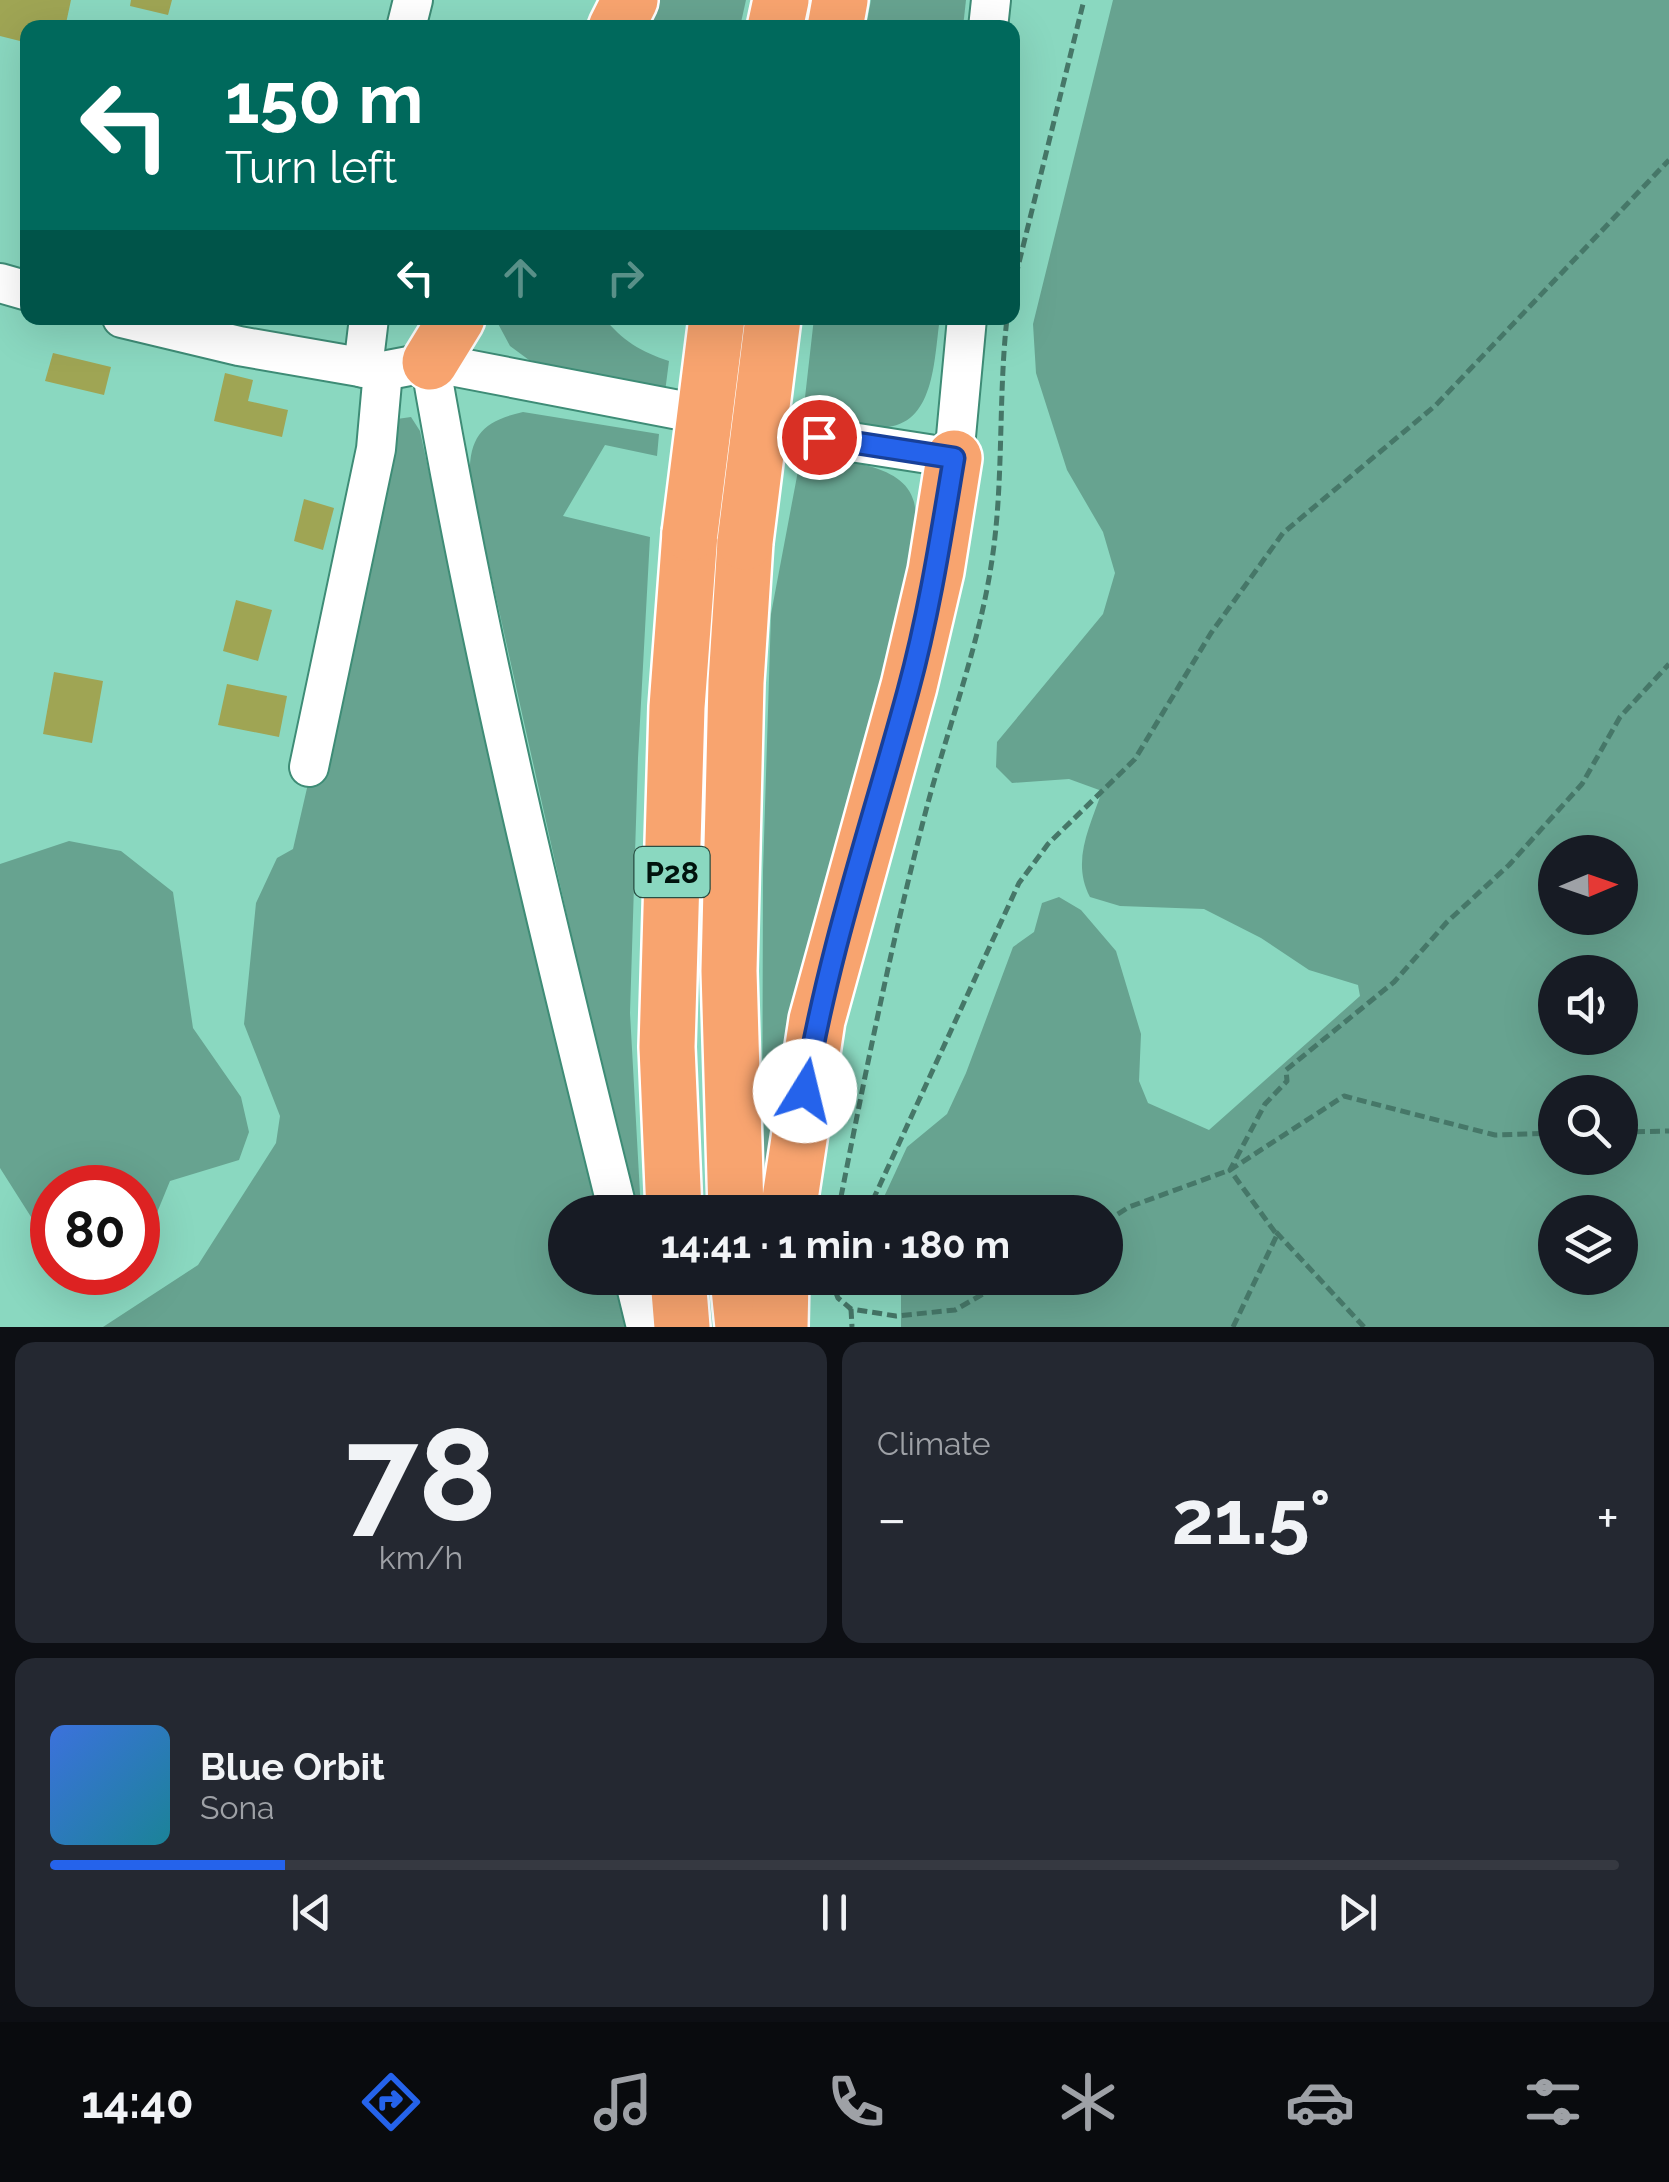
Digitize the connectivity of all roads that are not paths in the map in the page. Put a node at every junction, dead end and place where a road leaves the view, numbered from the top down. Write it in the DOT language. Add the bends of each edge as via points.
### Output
graph roads {
  1 [pos="151,325"];
  2 [pos="376,325"];
  3 [pos="716,325"];
  4 [pos="772,325"];
  5 [pos="966,325"];
  6 [pos="408,355"];
  7 [pos="954,458"];
  8 [pos="309,767"];
  9 [pos="614,1195"];
  10 [pos="673,1195"];
  11 [pos="736,1195"];
  12 [pos="791,1195"];
  13 [pos="638,1295"];
  14 [pos="679,1295"];
  15 [pos="740,1295"];
  16 [pos="781,1295"];
  17 [pos="646,1327"];
  18 [pos="682,1327"];
  19 [pos="743,1327"];
  20 [pos="780,1327"];
  1 -- 6 [label="street" via="239,346"];
  2 -- 6 [label="street"];
  3 -- 10 [label="highway, Р28, bridge" via="677,707 666,1047"];
  4 -- 11 [label="highway, Р28, bridge" via="745,542 736,682 729,971"];
  5 -- 7 [label="street"];
  6 -- 7 [label="street"];
  6 -- 8 [label="street" via="376,450"];
  6 -- 9 [label="street" via="464,545 524,832"];
  7 -- 12 [label="highway" via="909,686 817,1020"];
  13 -- 17 [label="street"];
  14 -- 18 [label="highway"];
  15 -- 19 [label="highway"];
  16 -- 20 [label="highway"];
}
